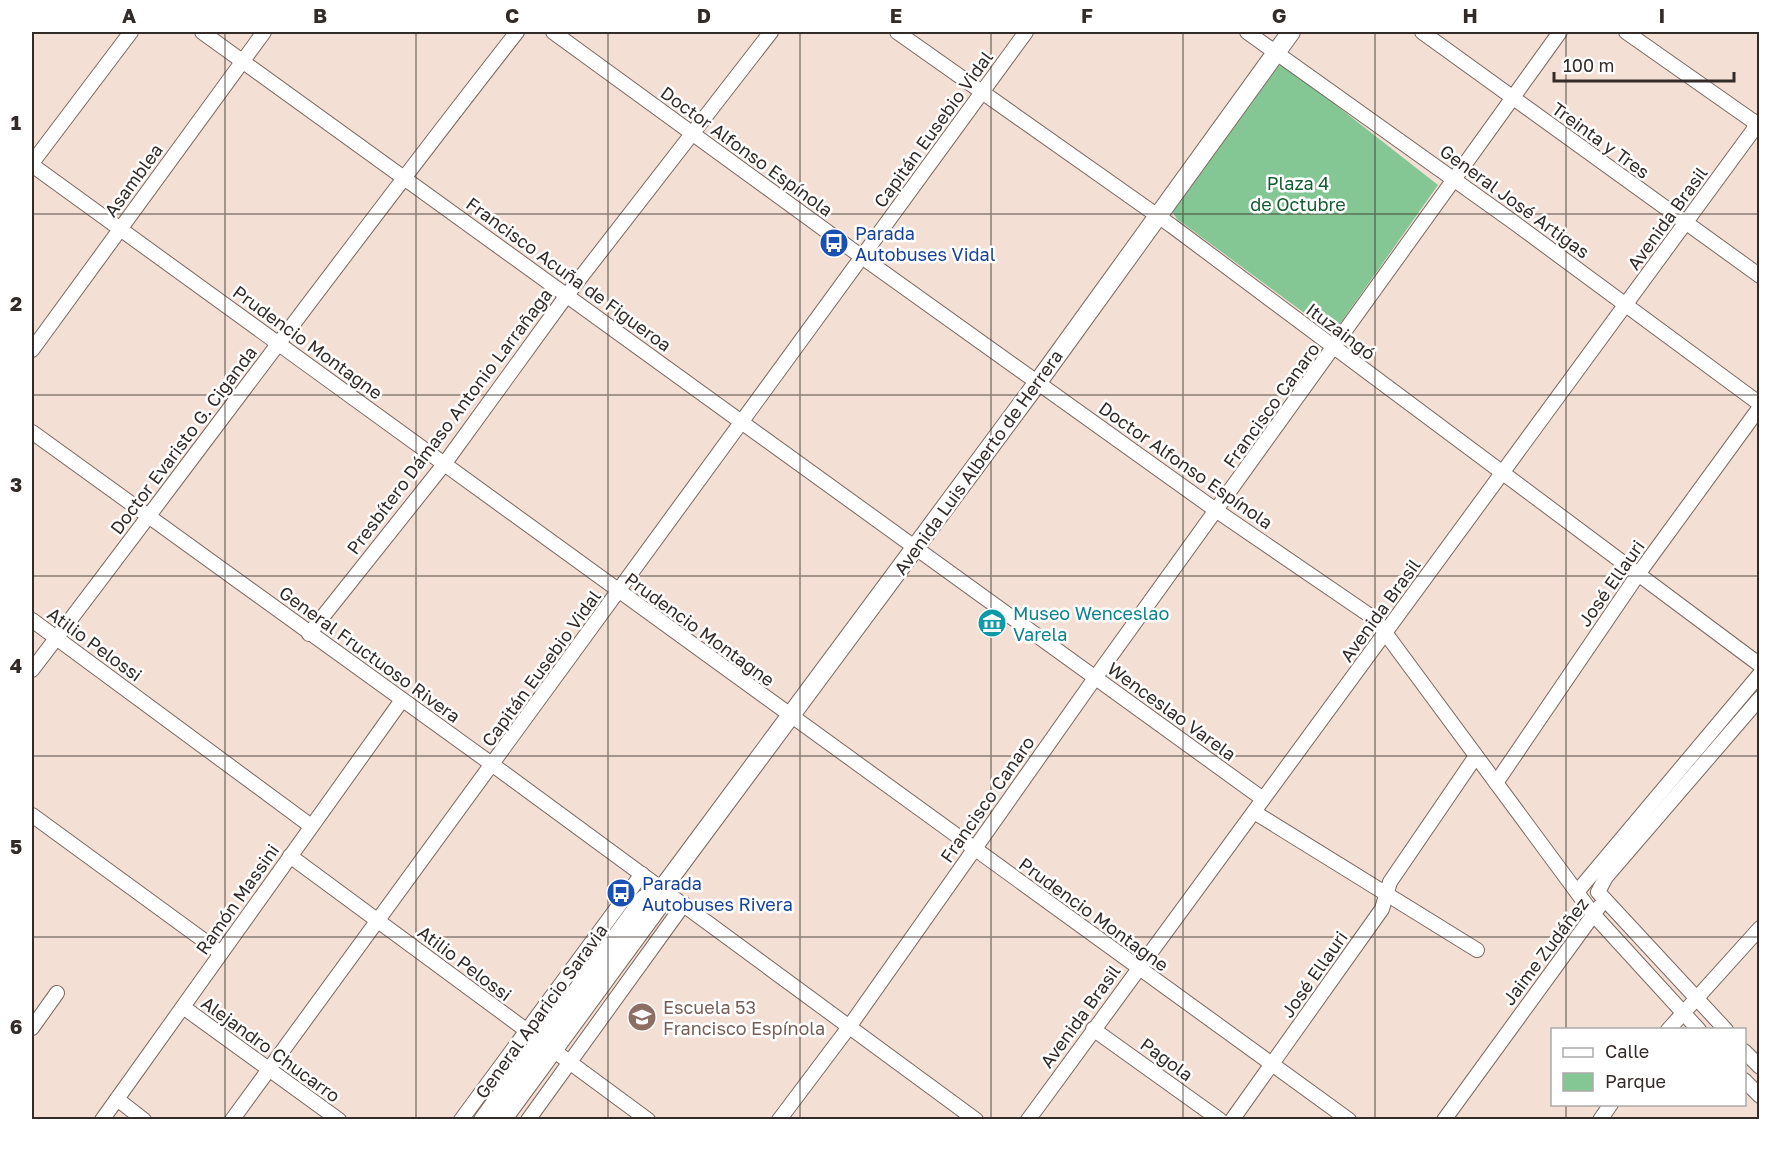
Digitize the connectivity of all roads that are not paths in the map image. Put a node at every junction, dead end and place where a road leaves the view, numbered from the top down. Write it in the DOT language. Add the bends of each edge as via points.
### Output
graph roads {
  1 [pos="131,32"];
  2 [pos="202,32"];
  3 [pos="264,32"];
  4 [pos="517,32"];
  5 [pos="553,32"];
  6 [pos="771,32"];
  7 [pos="897,32"];
  8 [pos="1026,32"];
  9 [pos="1246,32"];
  10 [pos="1291,32"];
  11 [pos="1422,32"];
  12 [pos="1560,32"];
  13 [pos="1626,32"];
  14 [pos="1276,52"];
  15 [pos="243,61"];
  16 [pos="981,93"];
  17 [pos="1513,99"];
  18 [pos="1759,124"];
  19 [pos="693,133"];
  20 [pos="32,164"];
  21 [pos="403,177"];
  22 [pos="1455,181"];
  23 [pos="1158,216"];
  24 [pos="1686,223"];
  25 [pos="118,230"];
  26 [pos="862,257"];
  27 [pos="1760,276"];
  28 [pos="567,295"];
  29 [pos="1626,304"];
  30 [pos="279,342"];
  31 [pos="1334,348"];
  32 [pos="32,350"];
  33 [pos="1038,382"];
  34 [pos="1760,405"];
  35 [pos="743,420"];
  36 [pos="32,432"];
  37 [pos="445,463"];
  38 [pos="1501,473"];
  39 [pos="1217,511"];
  40 [pos="150,516"];
  41 [pos="914,548"];
  42 [pos="1639,573"];
  43 [pos="619,592"];
  44 [pos="32,620"];
  45 [pos="1386,632"];
  46 [pos="309,634"];
  47 [pos="56,638"];
  48 [pos="1760,665"];
  49 [pos="32,670"];
  50 [pos="1760,674"];
  51 [pos="1095,678"];
  52 [pos="1760,698"];
  53 [pos="402,700"];
  54 [pos="791,717"];
  55 [pos="1476,756"];
  56 [pos="493,765"];
  57 [pos="1496,783"];
  58 [pos="1263,799"];
  59 [pos="1254,812"];
  60 [pos="32,815"];
  61 [pos="311,826"];
  62 [pos="973,848"];
  63 [pos="290,856"];
  64 [pos="642,874"];
  65 [pos="662,889"];
  66 [pos="1577,892"];
  67 [pos="1386,894"];
  68 [pos="1601,896"];
  69 [pos="684,904"];
  70 [pos="1593,914"];
  71 [pos="378,921"];
  72 [pos="1757,935"];
  73 [pos="1477,950"];
  74 [pos="221,953"];
  75 [pos="1137,968"];
  76 [pos="57,993"];
  77 [pos="1697,998"];
  78 [pos="183,1007"];
  79 [pos="1683,1011"];
  80 [pos="849,1027"];
  81 [pos="32,1028"];
  82 [pos="1669,1028"];
  83 [pos="1698,1028"];
  84 [pos="1725,1028"];
  85 [pos="1093,1029"];
  86 [pos="539,1041"];
  87 [pos="1746,1053"];
  88 [pos="569,1063"];
  89 [pos="1272,1064"];
  90 [pos="1760,1067"];
  91 [pos="270,1069"];
  92 [pos="1746,1082"];
  93 [pos="1760,1096"];
  94 [pos="117,1099"];
  95 [pos="1610,1106"];
  96 [pos="102,1119"];
  97 [pos="144,1119"];
  98 [pos="232,1119"];
  99 [pos="339,1119"];
  100 [pos="461,1119"];
  101 [pos="483,1119"];
  102 [pos="502,1119"];
  103 [pos="528,1119"];
  104 [pos="648,1119"];
  105 [pos="779,1119"];
  106 [pos="975,1119"];
  107 [pos="1028,1119"];
  108 [pos="1220,1119"];
  109 [pos="1232,1119"];
  110 [pos="1349,1119"];
  111 [pos="1444,1119"];
  112 [pos="1600,1119"];
  1 -- 20 [label="street"];
  2 -- 15 [label="street, Francisco Acuña de Figueroa"];
  3 -- 15 [label="street, Asamblea"];
  4 -- 21 [label="street, Doctor Evaristo G. Ciganda"];
  5 -- 19 [label="street, Doctor Alfonso Espínola"];
  6 -- 19 [label="street, Presbítero Dámaso Antonio Larrañaga"];
  7 -- 16 [label="street, Ituzaingó"];
  8 -- 16 [label="street, Capitán Eusebio Vidal"];
  9 -- 14 [label="street, General José Artigas"];
  10 -- 14 [label="main road, Avenida Luis Alberto de Herrera"];
  11 -- 17 [label="street, Treinta y Tres"];
  12 -- 17 [label="street, Francisco Canaro"];
  13 -- 18 [label="street"];
  14 -- 22 [label="street, General José Artigas"];
  14 -- 23 [label="main road, Avenida Luis Alberto de Herrera"];
  15 -- 21 [label="street, Francisco Acuña de Figueroa"];
  15 -- 25 [label="street, Asamblea"];
  16 -- 23 [label="street, Ituzaingó"];
  16 -- 26 [label="street, Capitán Eusebio Vidal"];
  17 -- 22 [label="street, Francisco Canaro"];
  17 -- 24 [label="street, Treinta y Tres"];
  18 -- 24 [label="street, Avenida Brasil"];
  19 -- 26 [label="street, Doctor Alfonso Espínola"];
  19 -- 28 [label="street, Presbítero Dámaso Antonio Larrañaga"];
  20 -- 25 [label="street, Prudencio Montagne"];
  21 -- 28 [label="street, Francisco Acuña de Figueroa"];
  21 -- 30 [label="street, Doctor Evaristo G. Ciganda"];
  22 -- 29 [label="street, General José Artigas"];
  22 -- 31 [label="street, Francisco Canaro"];
  23 -- 31 [label="street, Ituzaingó"];
  23 -- 33 [label="main road, Avenida Luis Alberto de Herrera"];
  24 -- 27 [label="street, Treinta y Tres"];
  24 -- 29 [label="street, Avenida Brasil"];
  25 -- 30 [label="street, Prudencio Montagne"];
  25 -- 32 [label="street, Asamblea"];
  26 -- 33 [label="street, Doctor Alfonso Espínola"];
  26 -- 35 [label="street, Capitán Eusebio Vidal"];
  28 -- 35 [label="street, Francisco Acuña de Figueroa"];
  28 -- 37 [label="street, Presbítero Dámaso Antonio Larrañaga"];
  29 -- 34 [label="street, General José Artigas"];
  29 -- 38 [label="street, Avenida Brasil"];
  30 -- 37 [label="street, Prudencio Montagne"];
  30 -- 40 [label="street, Doctor Evaristo G. Ciganda"];
  31 -- 38 [label="street, Ituzaingó"];
  31 -- 39 [label="street, Francisco Canaro"];
  33 -- 39 [label="street, Doctor Alfonso Espínola"];
  33 -- 41 [label="main road, Avenida Luis Alberto de Herrera"];
  34 -- 42 [label="street, José Ellauri"];
  35 -- 41 [label="street, Francisco Acuña de Figueroa"];
  35 -- 43 [label="street, Capitán Eusebio Vidal"];
  36 -- 40 [label="street, General Fructuoso Rivera"];
  37 -- 43 [label="street, Prudencio Montagne"];
  37 -- 46 [label="street, Presbítero Dámaso Antonio Larrañaga"];
  38 -- 42 [label="street, Ituzaingó"];
  38 -- 45 [label="street, Avenida Brasil"];
  39 -- 45 [label="street, Doctor Alfonso Espínola" via="1375,620"];
  39 -- 51 [label="street, Francisco Canaro"];
  40 -- 46 [label="street, General Fructuoso Rivera"];
  40 -- 47 [label="street, Doctor Evaristo G. Ciganda"];
  41 -- 51 [label="street, Wenceslao Varela"];
  41 -- 54 [label="main road, Avenida Luis Alberto de Herrera"];
  42 -- 48 [label="street, Ituzaingó"];
  42 -- 57 [label="street, José Ellauri"];
  43 -- 54 [label="street, Prudencio Montagne"];
  43 -- 56 [label="street, Capitán Eusebio Vidal"];
  44 -- 47 [label="street, Atilio Pelossi"];
  45 -- 55 [label="street, Doctor Alfonso Espínola"];
  45 -- 58 [label="street, Avenida Brasil"];
  46 -- 53 [label="street, General Fructuoso Rivera"];
  47 -- 49 [label="street, Doctor Evaristo G. Ciganda"];
  47 -- 61 [label="street, Atilio Pelossi"];
  50 -- 66 [label="street, Jaime Zudáñez"];
  51 -- 58 [label="street, Wenceslao Varela"];
  51 -- 62 [label="street, Francisco Canaro"];
  52 -- 68 [label="street, Jaime Zudáñez" via="1606,877"];
  53 -- 56 [label="street, General Fructuoso Rivera"];
  53 -- 61 [label="street, Ramón Massini"];
  54 -- 62 [label="street, Prudencio Montagne"];
  54 -- 65 [label="main road, Avenida Luis Alberto de Herrera"];
  55 -- 57 [label="street, Doctor Alfonso Espínola"];
  55 -- 67 [label="street, José Ellauri" via="1390,882"];
  56 -- 64 [label="street, General Fructuoso Rivera"];
  56 -- 71 [label="street, Capitán Eusebio Vidal"];
  57 -- 66 [label="street, Doctor Alfonso Espínola"];
  58 -- 59 [label="street, Avenida Brasil"];
  59 -- 67 [label="street"];
  59 -- 75 [label="street, Avenida Brasil"];
  60 -- 74 [label="street"];
  61 -- 63 [label="street, Ramón Massini"];
  62 -- 75 [label="street, Prudencio Montagne"];
  62 -- 80 [label="street, Francisco Canaro"];
  63 -- 71 [label="street, Atilio Pelossi"];
  63 -- 74 [label="street, Ramón Massini"];
  64 -- 65 [label="street, General Fructuoso Rivera"];
  64 -- 86 [label="street, General Aparicio Saravia"];
  65 -- 69 [label="street, General Fructuoso Rivera"];
  65 -- 86 [label="main road, General Aparicio Saravia" via="658,907"];
  66 -- 68 [label="street"];
  66 -- 70 [label="street, Doctor Alfonso Espínola"];
  67 -- 73 [label="street"];
  67 -- 89 [label="street, José Ellauri" via="1382,909"];
  68 -- 70 [label="street, Jaime Zudáñez"];
  68 -- 77 [label="street"];
  69 -- 80 [label="street, General Fructuoso Rivera"];
  69 -- 88 [label="street"];
  70 -- 79 [label="street, Doctor Alfonso Espínola"];
  70 -- 111 [label="street, Jaime Zudáñez"];
  71 -- 86 [label="street, Atilio Pelossi"];
  71 -- 91 [label="street, Capitán Eusebio Vidal"];
  72 -- 77 [label="street"];
  74 -- 78 [label="street, Ramón Massini"];
  75 -- 85 [label="street, Avenida Brasil"];
  75 -- 89 [label="street, Prudencio Montagne"];
  76 -- 81 [label="street"];
  77 -- 79 [label="street"];
  77 -- 84 [label="street"];
  78 -- 91 [label="street, Alejandro Chucarro"];
  78 -- 94 [label="street, Ramón Massini"];
  79 -- 82 [label="street"];
  79 -- 83 [label="street, Doctor Alfonso Espínola"];
  80 -- 105 [label="street, Francisco Canaro"];
  80 -- 106 [label="street, General Fructuoso Rivera"];
  85 -- 107 [label="street, Avenida Brasil"];
  85 -- 108 [label="street, Pagola"];
  86 -- 88 [label="street, Atilio Pelossi"];
  86 -- 100 [label="street, General Aparicio Saravia"];
  86 -- 101 [label="main road, General Aparicio Saravia"];
  86 -- 102 [label="main road, General Aparicio Saravia"];
  87 -- 90 [label="street"];
  88 -- 103 [label="street"];
  88 -- 104 [label="street, Atilio Pelossi"];
  89 -- 109 [label="street, José Ellauri"];
  89 -- 110 [label="street, Prudencio Montagne"];
  91 -- 98 [label="street, Capitán Eusebio Vidal"];
  91 -- 99 [label="street, Alejandro Chucarro"];
  92 -- 93 [label="street"];
  94 -- 96 [label="street, Ramón Massini"];
  94 -- 97 [label="street"];
  95 -- 112 [label="street"];
}
